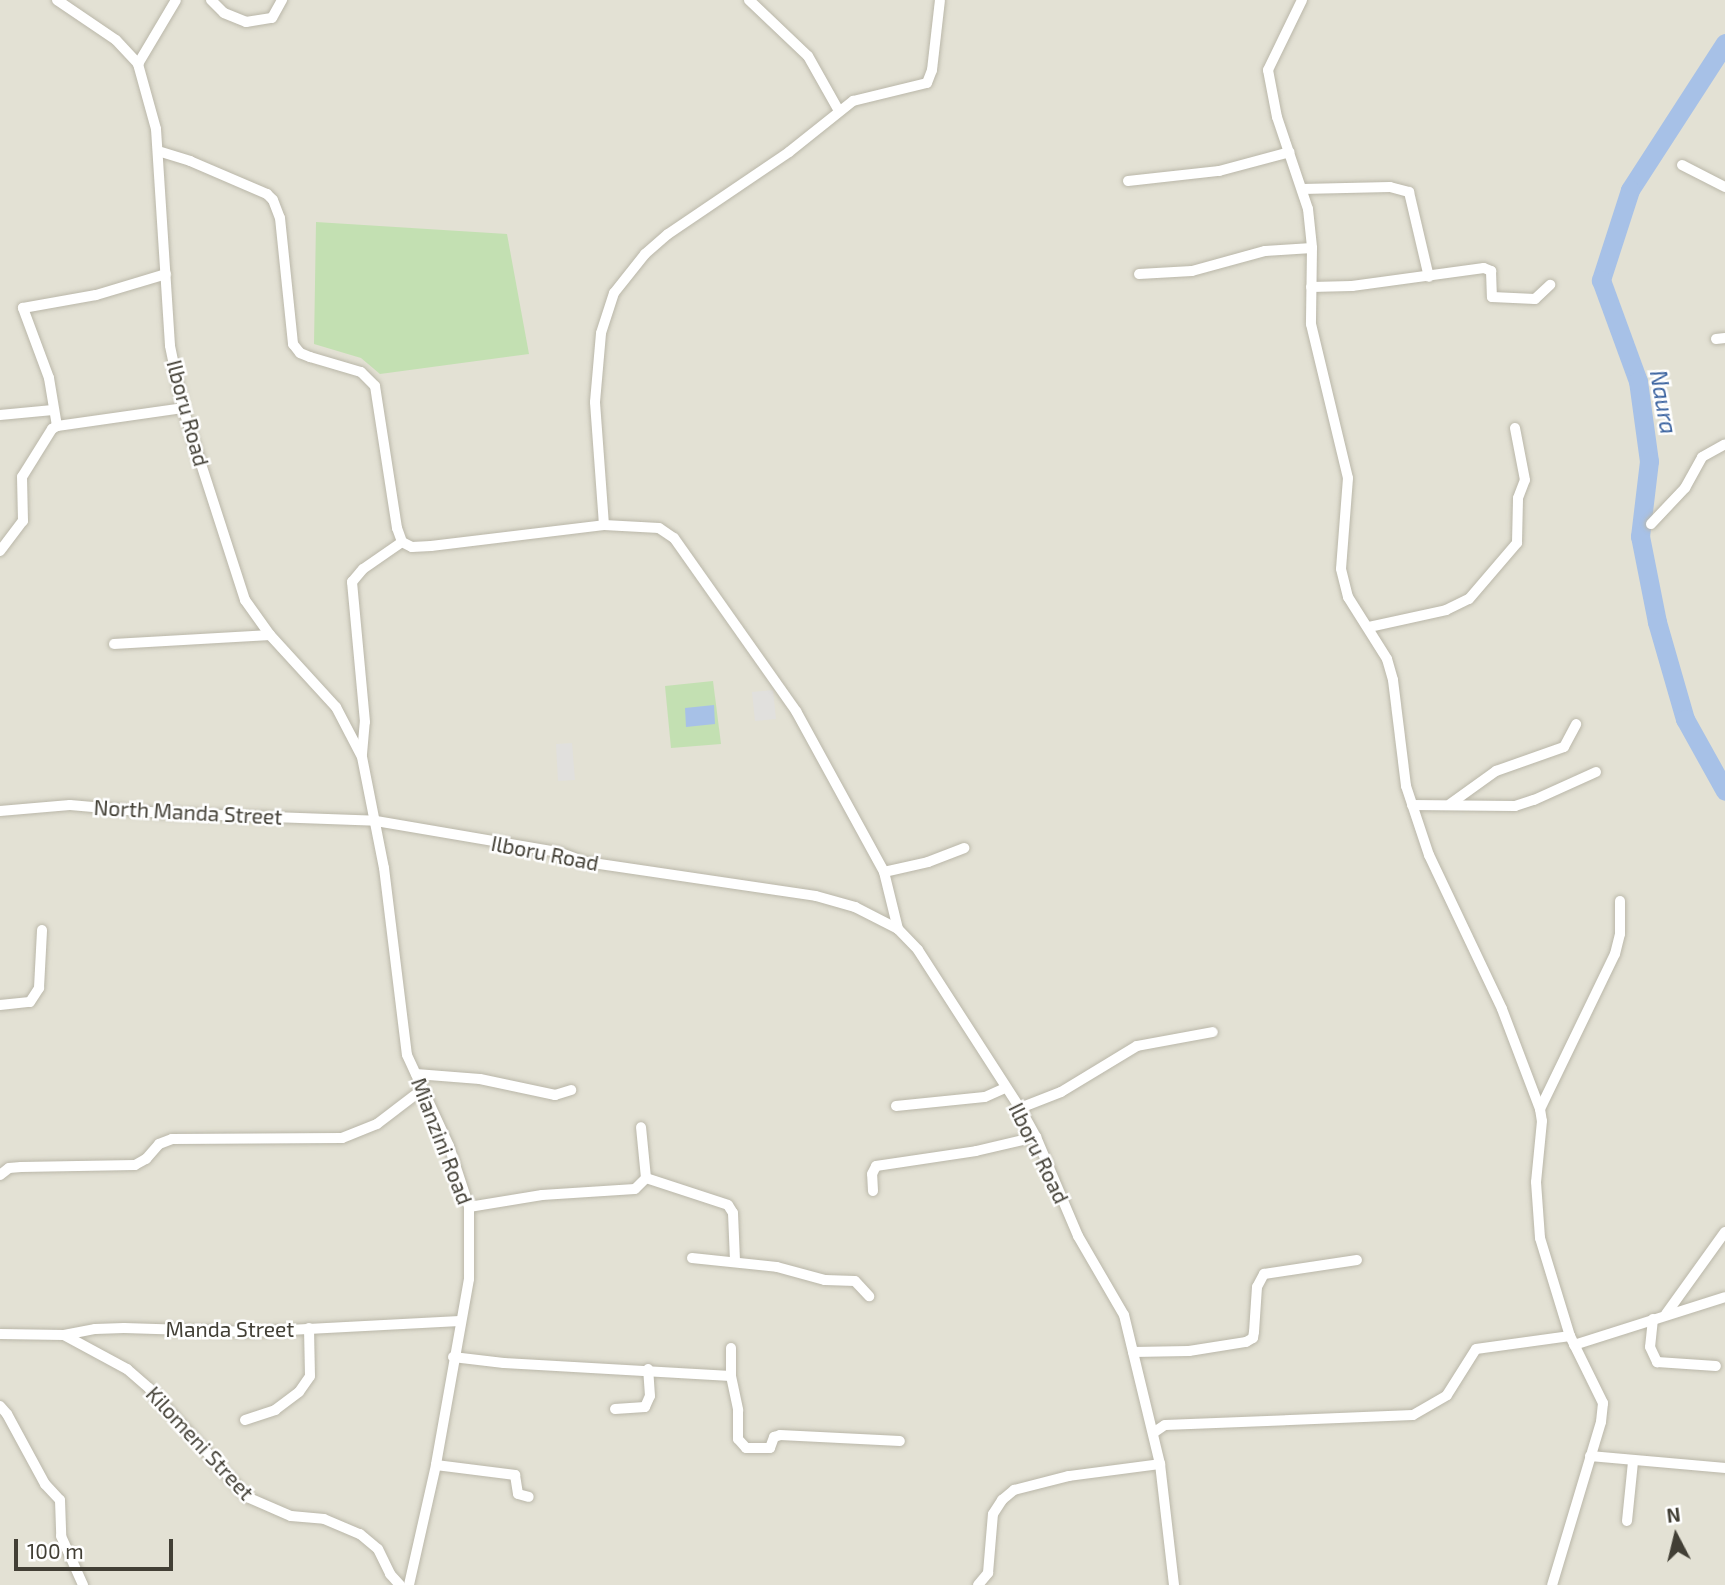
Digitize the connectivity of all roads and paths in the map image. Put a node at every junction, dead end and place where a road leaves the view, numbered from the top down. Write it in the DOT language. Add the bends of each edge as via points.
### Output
graph roads {
  1 [pos="57,0"];
  2 [pos="176,0"];
  3 [pos="211,0"];
  4 [pos="282,0"];
  5 [pos="749,0"];
  6 [pos="940,0"];
  7 [pos="1304,2"];
  8 [pos="138,64"];
  9 [pos="839,111"];
  10 [pos="158,151"];
  11 [pos="1290,152"];
  12 [pos="1682,165"];
  13 [pos="1128,181"];
  14 [pos="1725,187"];
  15 [pos="1302,189"];
  16 [pos="1312,248"];
  17 [pos="166,274"];
  18 [pos="1139,274"];
  19 [pos="1429,277"];
  20 [pos="1550,285"];
  21 [pos="1311,287"];
  22 [pos="183,408"];
  23 [pos="53,410"];
  24 [pos="0,415"];
  25 [pos="57,426"];
  26 [pos="1515,428"];
  27 [pos="1725,444"];
  28 [pos="1651,524"];
  29 [pos="604,525"];
  30 [pos="402,542"];
  31 [pos="0,551"];
  32 [pos="1369,626"];
  33 [pos="270,635"];
  34 [pos="114,644"];
  35 [pos="1576,723"];
  36 [pos="362,757"];
  37 [pos="1596,772"];
  38 [pos="1450,804"];
  39 [pos="1412,805"];
  40 [pos="0,811"];
  41 [pos="376,821"];
  42 [pos="964,848"];
  43 [pos="884,872"];
  44 [pos="1620,901"];
  45 [pos="898,929"];
  46 [pos="42,930"];
  47 [pos="0,1004"];
  48 [pos="1213,1032"];
  49 [pos="416,1074"];
  50 [pos="1005,1088"];
  51 [pos="423,1089"];
  52 [pos="571,1090"];
  53 [pos="896,1106"];
  54 [pos="1020,1108"];
  55 [pos="1540,1109"];
  56 [pos="640,1127"];
  57 [pos="1036,1137"];
  58 [pos="0,1175"];
  59 [pos="646,1178"];
  60 [pos="873,1191"];
  61 [pos="469,1207"];
  62 [pos="1725,1232"];
  63 [pos="692,1258"];
  64 [pos="1357,1260"];
  65 [pos="735,1261"];
  66 [pos="869,1296"];
  67 [pos="1725,1297"];
  68 [pos="1666,1314"];
  69 [pos="1653,1319"];
  70 [pos="460,1321"];
  71 [pos="309,1328"];
  72 [pos="0,1334"];
  73 [pos="64,1335"];
  74 [pos="1572,1340"];
  75 [pos="731,1349"];
  76 [pos="1133,1352"];
  77 [pos="453,1357"];
  78 [pos="1716,1366"];
  79 [pos="649,1369"];
  80 [pos="731,1376"];
  81 [pos="0,1406"];
  82 [pos="615,1409"];
  83 [pos="245,1420"];
  84 [pos="1153,1433"];
  85 [pos="900,1441"];
  86 [pos="1590,1456"];
  87 [pos="1633,1462"];
  88 [pos="1160,1464"];
  89 [pos="436,1465"];
  90 [pos="1725,1468"];
  91 [pos="529,1497"];
  92 [pos="1627,1521"];
  93 [pos="83,1585"];
  94 [pos="400,1585"];
  95 [pos="410,1585"];
  96 [pos="978,1585"];
  97 [pos="1174,1585"];
  98 [pos="1552,1585"];
  1 -- 8 [label="street, Ilboru Road" via="116,40"];
  2 -- 8 [label="street"];
  3 -- 4 [label="street" via="224,13 246,22 272,18"];
  5 -- 9 [label="street" via="807,56"];
  6 -- 9 [label="street" via="927,83 868,95"];
  7 -- 11 [label="street" via="1268,70"];
  8 -- 10 [label="street, Ilboru Road"];
  9 -- 29 [label="street" via="789,152 668,234 628,272 614,293 601,333 594,402"];
  10 -- 17 [label="street, Ilboru Road"];
  10 -- 30 [label="street" via="267,194 272,200 280,218 293,344 300,353 361,372 374,386"];
  11 -- 13 [label="street" via="1219,171"];
  11 -- 15 [label="street"];
  12 -- 14 [label="street"];
  15 -- 16 [label="street"];
  15 -- 19 [label="street" via="1390,187 1409,192"];
  16 -- 18 [label="street" via="1265,251 1192,271"];
  16 -- 21 [label="street"];
  17 -- 22 [label="street, Ilboru Road" via="170,346"];
  17 -- 23 [label="street" via="96,295 23,308 49,378"];
  19 -- 20 [label="street" via="1488,268 1490,294 1496,297 1535,299"];
  19 -- 21 [label="street"];
  21 -- 32 [label="street" via="1313,336 1348,478 1340,569 1348,597"];
  22 -- 25 [label="street"];
  22 -- 33 [label="street, Ilboru Road" via="245,600"];
  23 -- 24 [label="street"];
  23 -- 25 [label="street"];
  25 -- 31 [label="street" via="22,477 23,521"];
  26 -- 32 [label="street" via="1525,480 1518,498 1517,542 1469,599 1446,610"];
  27 -- 28 [label="street" via="1702,457 1685,488"];
  29 -- 30 [label="street" via="431,546 412,547"];
  29 -- 43 [label="street" via="659,528 674,538 796,711"];
  30 -- 36 [label="street" via="354,576 351,589 365,722"];
  32 -- 39 [label="street" via="1393,680"];
  33 -- 34 [label="street"];
  33 -- 36 [label="street, Ilboru Road" via="336,707"];
  35 -- 38 [label="street" via="1564,747 1496,771"];
  36 -- 41 [label="street, Ilboru Road"];
  37 -- 38 [label="street" via="1515,806"];
  38 -- 39 [label="street"];
  39 -- 55 [label="street" via="1429,855 1502,1009"];
  40 -- 41 [label="street, North Manda Street" via="70,805"];
  41 -- 45 [label="street, Ilboru Road" via="558,852 586,862 816,896 855,907"];
  41 -- 49 [label="street, Mianzini Road" via="401,1025"];
  42 -- 43 [label="street"];
  43 -- 45 [label="street"];
  44 -- 55 [label="street" via="1615,954"];
  45 -- 50 [label="street, Ilboru Road" via="918,950"];
  46 -- 47 [label="street" via="39,989 30,1002"];
  48 -- 54 [label="street" via="1137,1046 1061,1092"];
  49 -- 51 [label="street, Mianzini Road"];
  49 -- 52 [label="street" via="480,1079 555,1095"];
  50 -- 53 [label="street" via="985,1097"];
  50 -- 54 [label="street, Ilboru Road"];
  51 -- 58 [label="street" via="377,1124 342,1138 172,1139 135,1165 21,1167"];
  51 -- 61 [label="street, Mianzini Road"];
  54 -- 57 [label="street, Ilboru Road"];
  55 -- 74 [label="street" via="1536,1182 1541,1238"];
  56 -- 59 [label="street"];
  57 -- 60 [label="street" via="876,1166"];
  57 -- 76 [label="street, Ilboru Road" via="1078,1237 1124,1315"];
  59 -- 61 [label="street" via="635,1189 542,1195"];
  59 -- 65 [label="street" via="728,1205 733,1213"];
  61 -- 70 [label="street, Mianzini Road" via="470,1279"];
  62 -- 68 [label="street"];
  63 -- 65 [label="street"];
  64 -- 76 [label="street" via="1265,1274 1257,1287 1253,1338 1246,1342 1189,1351"];
  65 -- 66 [label="street" via="825,1280 855,1280"];
  67 -- 68 [label="street"];
  68 -- 69 [label="street"];
  69 -- 74 [label="street"];
  69 -- 78 [label="street" via="1650,1347 1657,1362"];
  70 -- 71 [label="street, Manda Street"];
  70 -- 77 [label="street, Mianzini Road"];
  71 -- 73 [label="street, Manda Street" via="251,1332 95,1329"];
  71 -- 83 [label="street" via="310,1376 299,1392 275,1410"];
  72 -- 73 [label="street, Manda Street"];
  73 -- 94 [label="street, Kilomeni Street" via="127,1369 149,1388 247,1497 291,1516 324,1519 360,1534 378,1549"];
  74 -- 84 [label="street" via="1476,1349 1447,1395 1413,1415 1165,1425"];
  74 -- 86 [label="street" via="1603,1404"];
  75 -- 80 [label="street"];
  76 -- 84 [label="street, Ilboru Road"];
  77 -- 79 [label="street"];
  77 -- 89 [label="street, Mianzini Road"];
  79 -- 80 [label="street"];
  79 -- 82 [label="street" via="649,1403"];
  80 -- 85 [label="street" via="738,1439 746,1448 770,1448 774,1437 780,1435"];
  81 -- 93 [label="street" via="45,1484 60,1500 61,1536"];
  84 -- 88 [label="street, Ilboru Road"];
  86 -- 87 [label="street"];
  86 -- 98 [label="street"];
  87 -- 90 [label="street"];
  87 -- 92 [label="street"];
  88 -- 96 [label="street" via="1069,1476 1014,1490 993,1514 988,1573"];
  88 -- 97 [label="street, Ilboru Road"];
  89 -- 91 [label="street" via="515,1475 518,1494"];
  89 -- 95 [label="street, Mianzini Road"];
}
